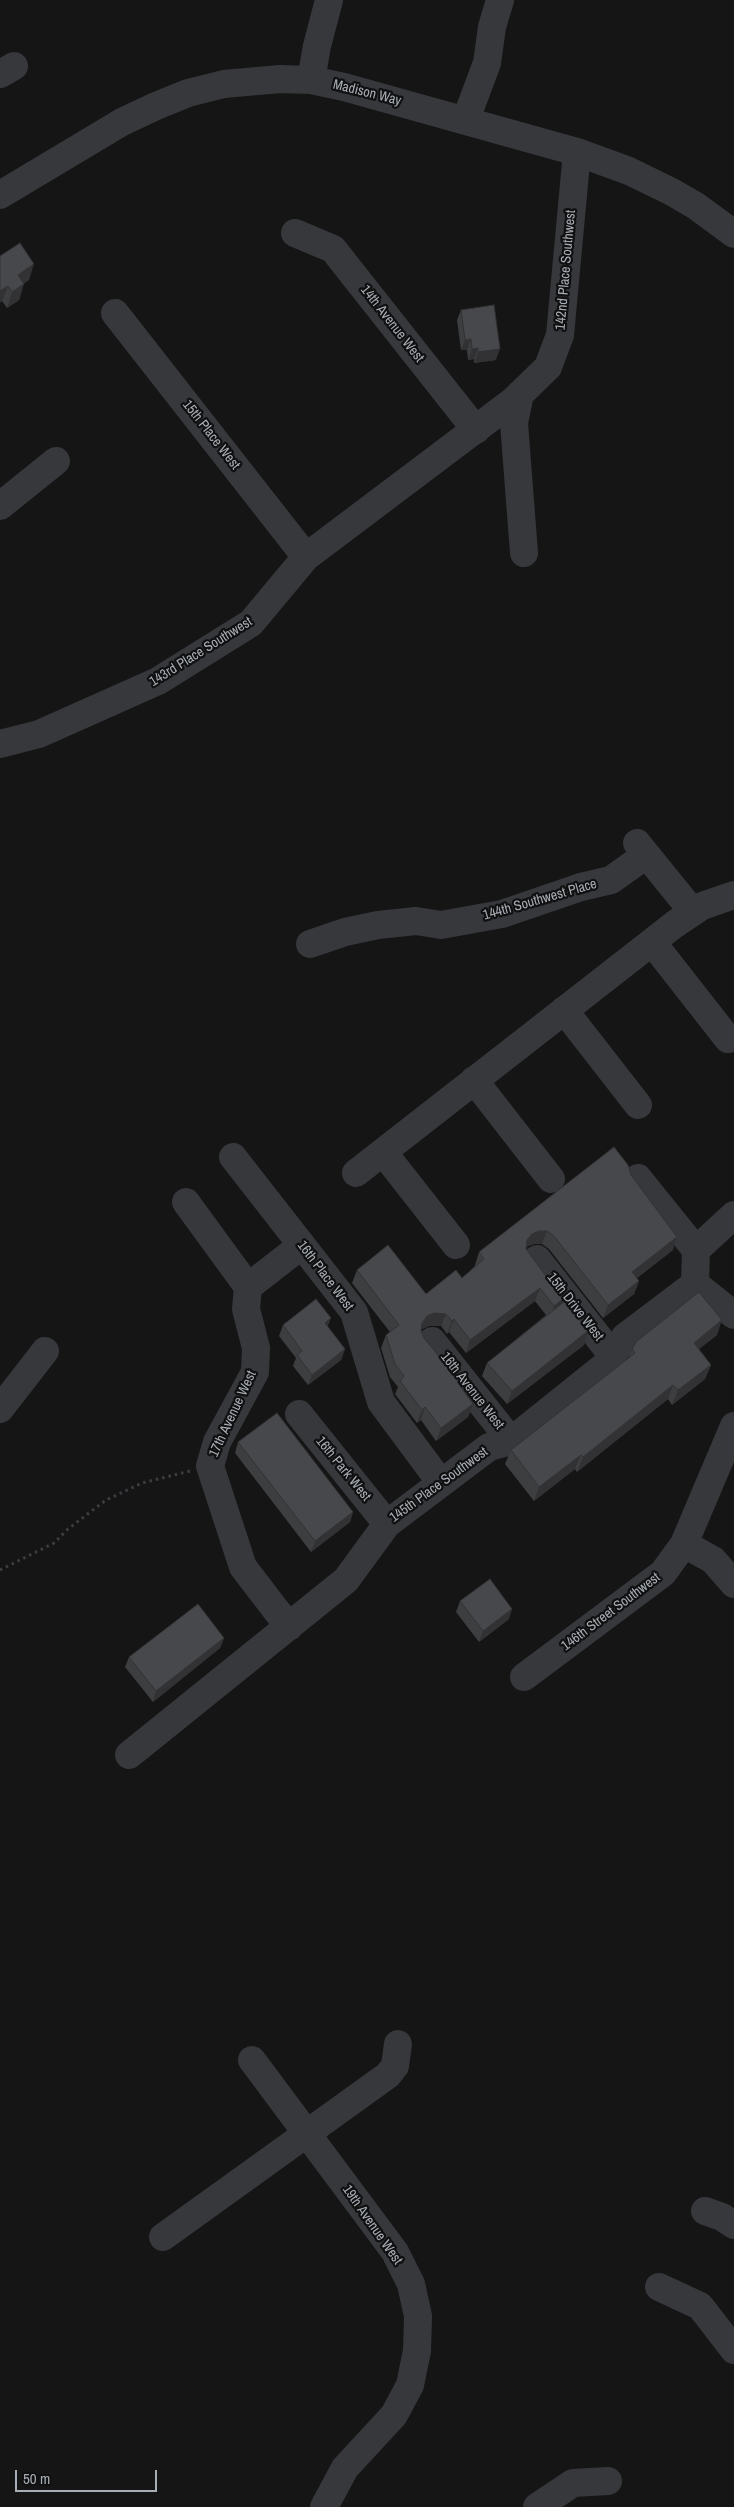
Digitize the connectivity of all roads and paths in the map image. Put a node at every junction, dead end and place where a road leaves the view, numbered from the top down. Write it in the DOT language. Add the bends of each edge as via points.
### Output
graph roads {
  1 [pos="329,0"];
  2 [pos="500,0"];
  3 [pos="311,80"];
  4 [pos="466,119"];
  5 [pos="577,152"];
  6 [pos="0,194"];
  7 [pos="295,233"];
  8 [pos="734,234"];
  9 [pos="115,314"];
  10 [pos="516,397"];
  11 [pos="476,430"];
  12 [pos="56,461"];
  13 [pos="5,493"];
  14 [pos="524,553"];
  15 [pos="306,557"];
  16 [pos="0,744"];
  17 [pos="734,895"];
  18 [pos="693,912"];
  19 [pos="652,942"];
  20 [pos="310,944"];
  21 [pos="564,1010"];
  22 [pos="728,1039"];
  23 [pos="474,1080"];
  24 [pos="638,1105"];
  25 [pos="383,1152"];
  26 [pos="233,1157"];
  27 [pos="356,1173"];
  28 [pos="638,1178"];
  29 [pos="551,1179"];
  30 [pos="186,1202"];
  31 [pos="734,1216"];
  32 [pos="302,1245"];
  33 [pos="456,1246"];
  34 [pos="696,1250"];
  35 [pos="537,1259"];
  36 [pos="694,1284"];
  37 [pos="248,1287"];
  38 [pos="734,1315"];
  39 [pos="432,1341"];
  40 [pos="45,1352"];
  41 [pos="613,1356"];
  42 [pos="0,1409"];
  43 [pos="299,1414"];
  44 [pos="734,1426"];
  45 [pos="511,1441"];
  46 [pos="210,1466"];
  47 [pos="441,1483"];
  48 [pos="387,1524"];
  49 [pos="684,1544"];
  50 [pos="0,1570"];
  51 [pos="734,1584"];
  52 [pos="289,1627"];
  53 [pos="524,1677"];
  54 [pos="129,1755"];
  55 [pos="398,2044"];
  56 [pos="252,2060"];
  57 [pos="308,2135"];
  58 [pos="705,2211"];
  59 [pos="734,2225"];
  60 [pos="163,2237"];
  61 [pos="659,2287"];
  62 [pos="734,2350"];
  63 [pos="608,2481"];
  64 [pos="324,2507"];
  65 [pos="537,2507"];
  1 -- 3 [label="street"];
  2 -- 4 [label="street" via="487,64"];
  3 -- 4 [label="street, Madison Way"];
  3 -- 6 [label="street, Madison Way" via="249,80 188,93 122,122"];
  4 -- 5 [label="street, Madison Way"];
  5 -- 8 [label="street, Madison Way" via="630,171 672,192"];
  5 -- 10 [label="street, 142nd Place Southwest" via="560,335 548,367"];
  7 -- 11 [label="street, 14th Avenue West" via="333,249"];
  9 -- 15 [label="street, 15th Place West"];
  10 -- 11 [label="street, 143rd Place Southwest"];
  10 -- 14 [label="street" via="514,423"];
  11 -- 15 [label="street, 143rd Place Southwest"];
  12 -- 13 [label="street"];
  15 -- 16 [label="street, 143rd Place Southwest" via="251,623 158,681 38,734"];
  17 -- 18 [label="street"];
  18 -- 19 [label="street"];
  18 -- 20 [label="street, 144th Southwest Place" via="641,849 611,880 502,914 441,925 416,921 378,925"];
  19 -- 21 [label="street"];
  19 -- 22 [label="street"];
  21 -- 23 [label="street"];
  21 -- 24 [label="street"];
  23 -- 25 [label="street"];
  23 -- 29 [label="street"];
  25 -- 27 [label="street"];
  25 -- 33 [label="street"];
  26 -- 32 [label="street, 16th Place West"];
  28 -- 34 [label="street"];
  30 -- 37 [label="street"];
  31 -- 34 [label="street"];
  32 -- 37 [label="street"];
  32 -- 47 [label="street, 16th Place West" via="354,1312 381,1402"];
  34 -- 36 [label="street"];
  35 -- 41 [label="street, 15th Drive West"];
  36 -- 38 [label="street"];
  36 -- 41 [label="street, 145th Place Southwest" via="625,1337"];
  37 -- 46 [label="street, 17th Avenue West" via="246,1309 256,1348 256,1372 217,1442"];
  39 -- 45 [label="street, 16th Avenue West"];
  40 -- 42 [label="street"];
  41 -- 45 [label="street, 145th Place Southwest"];
  43 -- 48 [label="street, 16th Park West"];
  44 -- 49 [label="street, 146th Street Southwest"];
  45 -- 47 [label="street, 145th Place Southwest" via="489,1447"];
  46 -- 50 [label="path" via="142,1483 106,1500 54,1543"];
  46 -- 52 [label="street, 17th Avenue West" via="243,1567"];
  47 -- 48 [label="street, 145th Place Southwest"];
  48 -- 52 [label="street, 145th Place Southwest" via="346,1580"];
  49 -- 51 [label="street" via="713,1560"];
  49 -- 53 [label="street, 146th Street Southwest" via="662,1574"];
  52 -- 54 [label="street, 145th Place Southwest"];
  55 -- 57 [label="street" via="395,2066 388,2075"];
  56 -- 57 [label="street, 19th Avenue West"];
  57 -- 60 [label="street"];
  57 -- 64 [label="street, 19th Avenue West" via="395,2252 411,2284 418,2316 417,2351 410,2385 394,2415 345,2468"];
  58 -- 59 [label="street"];
  61 -- 62 [label="street" via="700,2306"];
  63 -- 65 [label="street" via="572,2483"];
}
